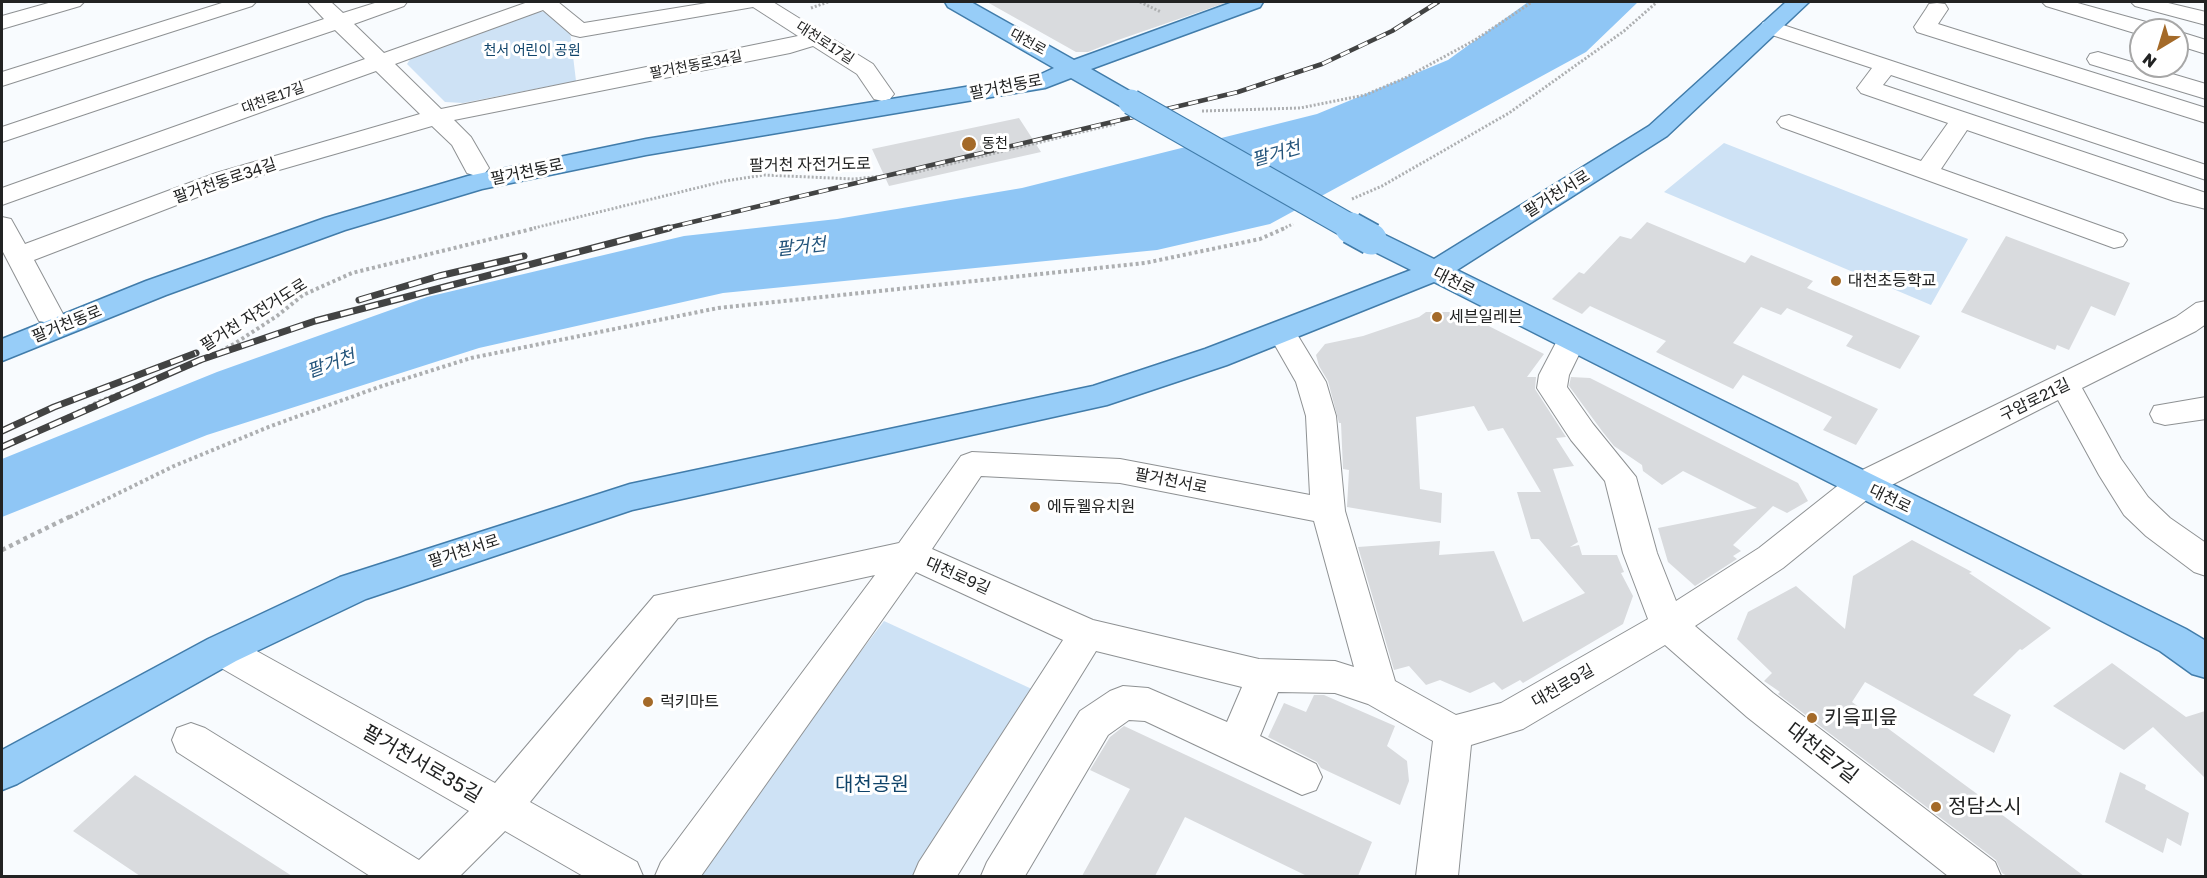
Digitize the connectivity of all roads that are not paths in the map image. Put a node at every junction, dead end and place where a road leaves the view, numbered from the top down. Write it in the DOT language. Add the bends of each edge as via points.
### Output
graph roads {
  1 [pos="73,2"];
  2 [pos="244,2"];
  3 [pos="319,2"];
  4 [pos="397,2"];
  5 [pos="547,2"];
  6 [pos="748,2"];
  7 [pos="759,2"];
  8 [pos="956,2"];
  9 [pos="1252,2"];
  10 [pos="1798,2"];
  11 [pos="1913,2"];
  12 [pos="2053,2"];
  13 [pos="2142,2"];
  14 [pos="1937,9"];
  15 [pos="1960,16"];
  16 [pos="2205,19"];
  17 [pos="338,21"];
  18 [pos="2,23"];
  19 [pos="2129,24"];
  20 [pos="1771,27"];
  21 [pos="815,38"];
  22 [pos="2189,42"];
  23 [pos="2205,47"];
  24 [pos="2083,54"];
  25 [pos="376,61"];
  26 [pos="1886,66"];
  27 [pos="1073,68"];
  28 [pos="2,79"];
  29 [pos="2205,92"];
  30 [pos="882,94"];
  31 [pos="2205,116"];
  32 [pos="435,117"];
  33 [pos="1962,120"];
  34 [pos="1789,122"];
  35 [pos="2,135"];
  36 [pos="476,168"];
  37 [pos="1926,172"];
  38 [pos="2205,173"];
  39 [pos="2,197"];
  40 [pos="2205,201"];
  41 [pos="2,225"];
  42 [pos="2114,240"];
  43 [pos="18,256"];
  44 [pos="1434,272"];
  45 [pos="2205,310"];
  46 [pos="49,314"];
  47 [pos="2,333"];
  48 [pos="1282,333"];
  49 [pos="1570,340"];
  50 [pos="2,351"];
  51 [pos="2066,385"];
  52 [pos="2205,408"];
  53 [pos="2165,414"];
  54 [pos="962,426"];
  55 [pos="972,464"];
  56 [pos="1862,485"];
  57 [pos="1328,511"];
  58 [pos="910,554"];
  59 [pos="2205,562"];
  60 [pos="1668,625"];
  61 [pos="1087,634"];
  62 [pos="222,650"];
  63 [pos="2205,662"];
  64 [pos="1266,675"];
  65 [pos="1379,691"];
  66 [pos="1454,733"];
  67 [pos="191,740"];
  68 [pos="1237,744"];
  69 [pos="2,771"];
  70 [pos="1302,777"];
  71 [pos="500,808"];
  72 [pos="406,876"];
  73 [pos="432,876"];
  74 [pos="622,876"];
  75 [pos="676,876"];
  76 [pos="934,876"];
  77 [pos="1002,876"];
  78 [pos="1437,876"];
  79 [pos="1980,876"];
  1 -- 18 [label="street"];
  2 -- 28 [label="street"];
  3 -- 17 [label="street"];
  4 -- 17 [label="street"];
  5 -- 6 [label="street, 대천로17길" via="580,30"];
  5 -- 25 [label="street, 대천로17길"];
  7 -- 21 [label="street, 대천로17길"];
  8 -- 27 [label="main road, 대천로"];
  9 -- 27 [label="main road, 팔거천동로"];
  10 -- 20 [label="main road, 팔거천서로"];
  11 -- 14 [label="street"];
  12 -- 19 [label="street"];
  13 -- 16 [label="street"];
  14 -- 15 [label="street"];
  14 -- 31 [label="street" via="1925,27"];
  17 -- 25 [label="street"];
  17 -- 35 [label="street"];
  20 -- 26 [label="street" via="1831,57"];
  20 -- 44 [label="main road, 팔거천서로" via="1658,131"];
  21 -- 30 [label="street, 대천로17길" via="865,69"];
  21 -- 32 [label="street, 팔거천동로34길"];
  22 -- 23 [label="street"];
  24 -- 29 [label="street"];
  25 -- 32 [label="street"];
  25 -- 39 [label="street, 대천로17길"];
  26 -- 33 [label="street" via="1869,88"];
  26 -- 38 [label="street"];
  27 -- 30 [label="main road, 팔거천동로"];
  27 -- 44 [label="main road, 대천로, bridge" via="1127,112"];
  27 -- 50 [label="main road, 팔거천동로" via="1045,81 646,147 477,182 335,224 156,288"];
  30 -- 36 [label="main road, 팔거천동로" via="656,128"];
  32 -- 36 [label="street" via="462,142"];
  32 -- 43 [label="street, 팔거천동로34길" via="225,178"];
  33 -- 37 [label="street"];
  33 -- 40 [label="street"];
  34 -- 37 [label="street"];
  36 -- 46 [label="main road, 팔거천동로" via="400,185 170,264"];
  37 -- 42 [label="street"];
  41 -- 43 [label="street"];
  43 -- 46 [label="street"];
  44 -- 48 [label="main road, 팔거천서로"];
  44 -- 49 [label="main road, 대천로"];
  45 -- 51 [label="street, 구암로21길" via="2186,324"];
  46 -- 47 [label="main road, 팔거천동로"];
  48 -- 54 [label="main road, 팔거천서로" via="1096,397"];
  48 -- 57 [label="street" via="1311,382 1321,416"];
  49 -- 56 [label="main road, 대천로"];
  49 -- 60 [label="street" via="1552,388 1620,477 1640,553"];
  51 -- 56 [label="street, 구암로21길"];
  51 -- 59 [label="street" via="2136,506"];
  52 -- 53 [label="street"];
  54 -- 55 [label="street"];
  54 -- 62 [label="main road, 팔거천서로" via="630,497 353,588"];
  55 -- 57 [label="street, 팔거천서로" via="1120,471"];
  55 -- 58 [label="street"];
  56 -- 60 [label="street, 대천로9길" via="1771,558"];
  56 -- 63 [label="main road, 대천로" via="2162,635"];
  57 -- 65 [label="street"];
  58 -- 61 [label="street, 대천로9길"];
  58 -- 71 [label="street, 대천로9길" via="666,606"];
  58 -- 75 [label="street"];
  60 -- 66 [label="street, 대천로9길" via="1510,717"];
  60 -- 79 [label="street, 대천로7길" via="1760,705"];
  61 -- 64 [label="street, 대천로9길"];
  61 -- 76 [label="street"];
  62 -- 69 [label="main road, 팔거천서로"];
  62 -- 71 [label="street, 팔거천서로35길"];
  64 -- 65 [label="street, 대천로9길" via="1335,677"];
  64 -- 68 [label="street"];
  65 -- 66 [label="street, 대천로9길"];
  66 -- 78 [label="street"];
  67 -- 72 [label="street"];
  68 -- 70 [label="street"];
  68 -- 77 [label="street" via="1148,705 1123,703 1094,723"];
  71 -- 73 [label="street, 대천로9길"];
  71 -- 74 [label="street, 팔거천서로35길"];
}
